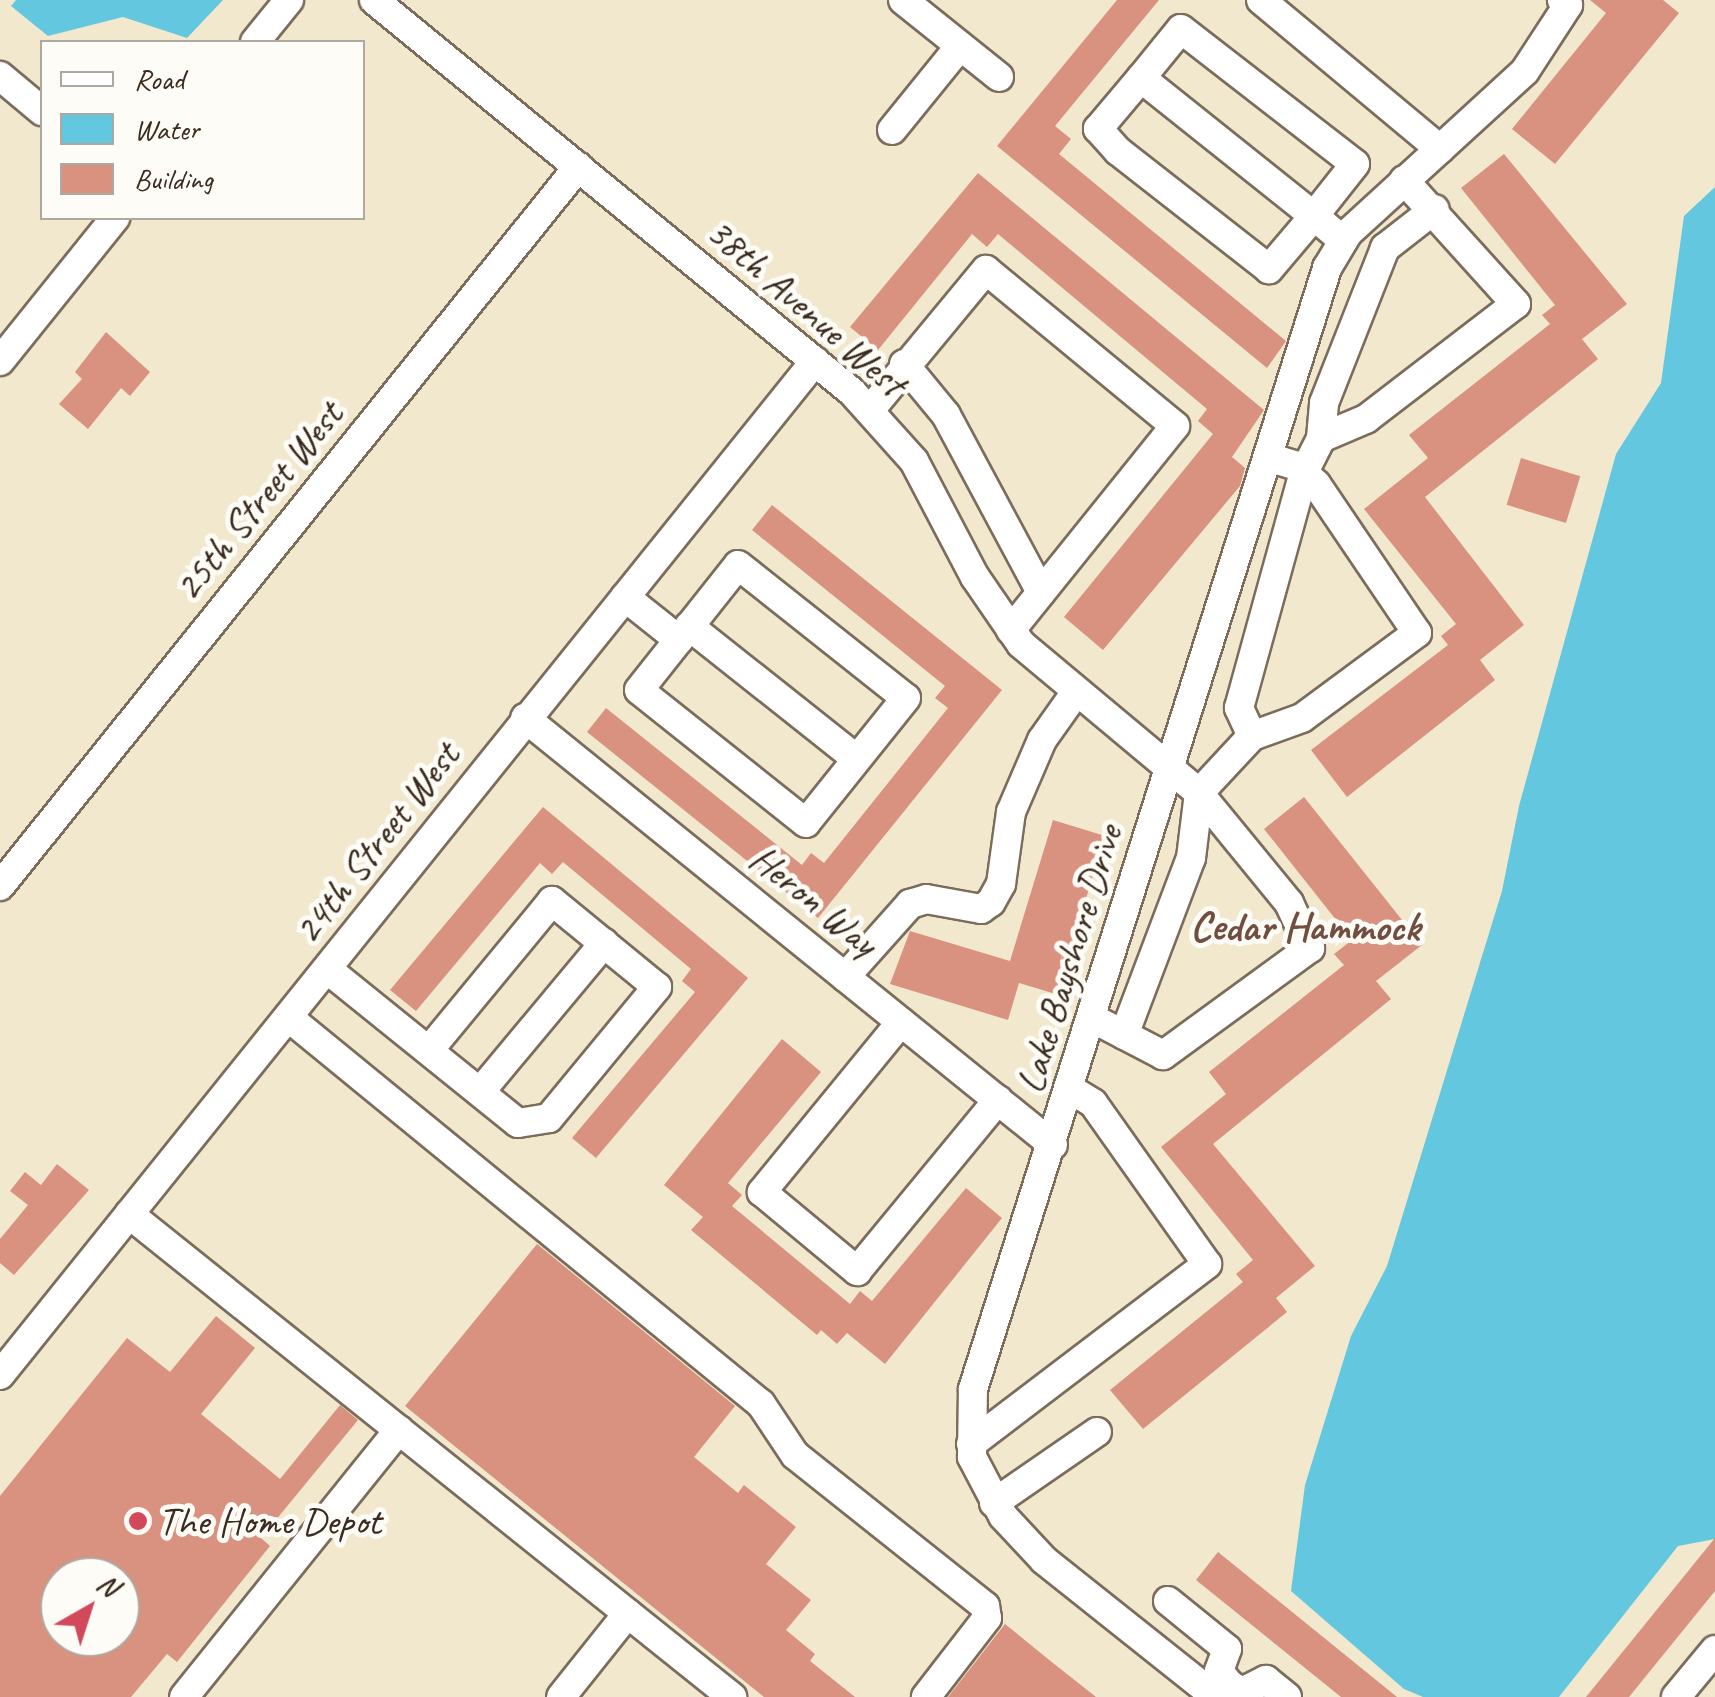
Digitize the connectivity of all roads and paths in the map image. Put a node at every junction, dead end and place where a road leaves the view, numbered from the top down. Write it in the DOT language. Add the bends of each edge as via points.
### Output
graph roads {
  1 [pos="289,0"];
  2 [pos="374,0"];
  3 [pos="902,0"];
  4 [pos="1261,0"];
  5 [pos="1562,0"];
  6 [pos="257,40"];
  7 [pos="960,46"];
  8 [pos="0,76"];
  9 [pos="999,77"];
  10 [pos="1141,78"];
  11 [pos="40,109"];
  12 [pos="892,130"];
  13 [pos="1440,149"];
  14 [pos="578,167"];
  15 [pos="1404,180"];
  16 [pos="1435,209"];
  17 [pos="1314,216"];
  18 [pos="114,220"];
  19 [pos="1343,240"];
  20 [pos="815,360"];
  21 [pos="0,361"];
  22 [pos="904,364"];
  23 [pos="870,410"];
  24 [pos="1321,438"];
  25 [pos="1268,458"];
  26 [pos="1304,472"];
  27 [pos="1041,592"];
  28 [pos="625,597"];
  29 [pos="1011,630"];
  30 [pos="684,633"];
  31 [pos="1076,692"];
  32 [pos="525,718"];
  33 [pos="1252,736"];
  34 [pos="858,758"];
  35 [pos="1170,767"];
  36 [pos="1199,793"];
  37 [pos="0,886"];
  38 [pos="604,943"];
  39 [pos="327,969"];
  40 [pos="845,977"];
  41 [pos="288,1017"];
  42 [pos="1092,1018"];
  43 [pos="901,1022"];
  44 [pos="1124,1035"];
  45 [pos="430,1050"];
  46 [pos="1070,1090"];
  47 [pos="480,1092"];
  48 [pos="998,1100"];
  49 [pos="1053,1144"];
  50 [pos="130,1214"];
  51 [pos="0,1375"];
  52 [pos="399,1430"];
  53 [pos="1097,1432"];
  54 [pos="970,1444"];
  55 [pos="994,1503"];
  56 [pos="1168,1601"];
  57 [pos="628,1613"];
  58 [pos="1715,1650"];
  59 [pos="1221,1693"];
  60 [pos="184,1697"];
  61 [pos="560,1697"];
  62 [pos="732,1697"];
  63 [pos="926,1697"];
  64 [pos="1288,1697"];
  65 [pos="1676,1697"];
  1 -- 6 [label="street"];
  2 -- 14 [label="street, 38th Avenue West"];
  3 -- 7 [label="street"];
  4 -- 13 [label="street"];
  5 -- 13 [label="street, Lake Bayshore Drive" via="1568,5 1525,71"];
  7 -- 9 [label="street"];
  7 -- 12 [label="street"];
  8 -- 11 [label="street"];
  10 -- 17 [label="street"];
  10 -- 17 [label="street" via="1181,29 1355,164"];
  10 -- 17 [label="street" via="1098,129 1118,151 1270,269"];
  13 -- 15 [label="street, Lake Bayshore Drive"];
  14 -- 20 [label="street, 38th Avenue West"];
  14 -- 37 [label="street, 25th Street West"];
  15 -- 16 [label="street"];
  15 -- 19 [label="street, Lake Bayshore Drive"];
  16 -- 24 [label="street" via="1385,248 1324,402"];
  16 -- 24 [label="street" via="1516,304 1366,419"];
  17 -- 19 [label="street"];
  18 -- 21 [label="street"];
  19 -- 25 [label="street, Lake Bayshore Drive" via="1328,268"];
  20 -- 23 [label="street, 38th Avenue West"];
  20 -- 28 [label="street, 24th Street West"];
  22 -- 23 [label="street"];
  22 -- 27 [label="street" via="946,415"];
  22 -- 27 [label="street" via="986,270 1174,426"];
  23 -- 29 [label="street, 38th Avenue West" via="914,461 974,578"];
  24 -- 26 [label="street"];
  25 -- 26 [label="street"];
  25 -- 35 [label="street, Lake Bayshore Drive"];
  26 -- 33 [label="street" via="1240,708"];
  26 -- 33 [label="street" via="1417,632 1302,718"];
  27 -- 29 [label="street"];
  28 -- 30 [label="street"];
  28 -- 32 [label="street, 24th Street West"];
  29 -- 31 [label="street, 38th Avenue West"];
  30 -- 34 [label="street"];
  30 -- 34 [label="street" via="639,690 806,823"];
  30 -- 34 [label="street" via="738,565 906,698"];
  31 -- 35 [label="street, 38th Avenue West"];
  31 -- 40 [label="street" via="1042,740 1011,812 1001,884 992,902 981,909 926,899 910,904"];
  32 -- 39 [label="street, 24th Street West"];
  32 -- 40 [label="street, Heron Way"];
  33 -- 36 [label="street"];
  35 -- 36 [label="street, 38th Avenue West"];
  35 -- 42 [label="street, Lake Bayshore Drive"];
  36 -- 44 [label="street" via="1191,858"];
  36 -- 44 [label="street, 38th Avenue West" via="1289,904 1310,948 1163,1055"];
  38 -- 45 [label="street" via="552,901"];
  38 -- 47 [label="street"];
  38 -- 47 [label="street" via="657,987 549,1118 518,1123"];
  39 -- 41 [label="street, 24th Street West"];
  39 -- 45 [label="street"];
  40 -- 43 [label="street, Heron Way"];
  41 -- 50 [label="street, 24th Street West"];
  41 -- 63 [label="street" via="762,1404 795,1454 986,1606 987,1618"];
  42 -- 44 [label="street"];
  42 -- 46 [label="street, Lake Bayshore Drive"];
  43 -- 48 [label="street, Heron Way"];
  43 -- 48 [label="street" via="762,1192 858,1270"];
  45 -- 47 [label="street"];
  46 -- 49 [label="street, Lake Bayshore Drive"];
  46 -- 54 [label="street" via="1093,1104 1207,1264"];
  48 -- 49 [label="street, Heron Way"];
  49 -- 54 [label="street, Lake Bayshore Drive" via="972,1390"];
  50 -- 51 [label="street, 24th Street West"];
  50 -- 52 [label="street"];
  52 -- 57 [label="street"];
  52 -- 60 [label="street"];
  53 -- 55 [label="street"];
  54 -- 55 [label="street, Lake Bayshore Drive" via="978,1478"];
  55 -- 59 [label="street, Lake Bayshore Drive" via="1044,1560"];
  56 -- 59 [label="street" via="1226,1649"];
  57 -- 61 [label="street"];
  57 -- 62 [label="street"];
  58 -- 65 [label="street"];
  59 -- 64 [label="street" via="1252,1691 1266,1680"];
}
